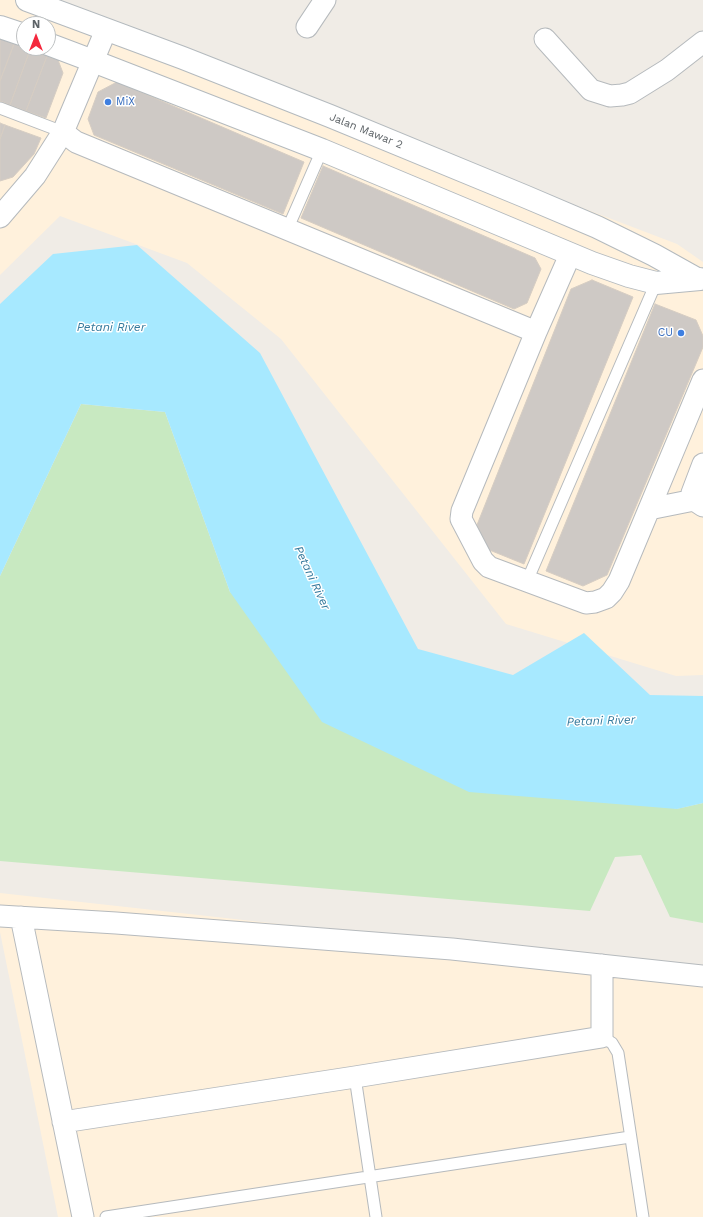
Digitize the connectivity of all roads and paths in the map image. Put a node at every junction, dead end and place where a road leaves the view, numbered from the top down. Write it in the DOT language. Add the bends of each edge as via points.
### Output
graph roads {
  1 [pos="27,0"];
  2 [pos="325,0"];
  3 [pos="0,27"];
  4 [pos="307,27"];
  5 [pos="106,30"];
  6 [pos="16,32"];
  7 [pos="545,39"];
  8 [pos="703,42"];
  9 [pos="56,47"];
  10 [pos="93,60"];
  11 [pos="0,108"];
  12 [pos="63,132"];
  13 [pos="322,150"];
  14 [pos="2,212"];
  15 [pos="287,230"];
  16 [pos="570,255"];
  17 [pos="656,283"];
  18 [pos="701,283"];
  19 [pos="536,332"];
  20 [pos="703,380"];
  21 [pos="703,464"];
  22 [pos="699,503"];
  23 [pos="649,509"];
  24 [pos="527,581"];
  25 [pos="0,916"];
  26 [pos="21,917"];
  27 [pos="602,964"];
  28 [pos="703,976"];
  29 [pos="602,1037"];
  30 [pos="355,1077"];
  31 [pos="63,1122"];
  32 [pos="630,1137"];
  33 [pos="370,1176"];
  34 [pos="83,1217"];
  35 [pos="106,1217"];
  36 [pos="376,1217"];
  37 [pos="643,1217"];
  1 -- 5 [label="street, Jalan Mawar 2"];
  2 -- 4 [label="street"];
  3 -- 6 [label="street"];
  5 -- 10 [label="street"];
  5 -- 18 [label="street, Jalan Mawar 2" via="322,113 597,227 654,255"];
  7 -- 8 [label="street" via="584,84 591,90 610,96 630,93 667,70"];
  9 -- 10 [label="street, Jalan Mawar 2"];
  10 -- 12 [label="street"];
  10 -- 13 [label="street, Jalan Mawar 2"];
  11 -- 12 [label="lane"];
  12 -- 14 [label="street" via="35,176"];
  12 -- 15 [label="street" via="76,142"];
  13 -- 15 [label="lane"];
  13 -- 16 [label="street, Jalan Mawar 2"];
  15 -- 19 [label="street"];
  16 -- 17 [label="street, Jalan Mawar 2"];
  16 -- 19 [label="street"];
  17 -- 18 [label="street, Jalan Mawar 2"];
  17 -- 24 [label="lane"];
  19 -- 24 [label="street" via="462,511 461,520 483,561 489,567"];
  20 -- 23 [label="street"];
  21 -- 22 [label="street" via="692,493"];
  22 -- 23 [label="street"];
  23 -- 24 [label="street" via="619,581 606,598 586,603"];
  25 -- 26 [label="street"];
  26 -- 27 [label="street" via="318,938"];
  26 -- 31 [label="street"];
  27 -- 28 [label="street"];
  27 -- 29 [label="street"];
  29 -- 30 [label="street"];
  29 -- 32 [label="lane" via="612,1044 618,1053"];
  30 -- 31 [label="street"];
  30 -- 33 [label="lane"];
  31 -- 34 [label="street"];
  32 -- 33 [label="lane"];
  32 -- 37 [label="lane"];
  33 -- 35 [label="lane"];
  33 -- 36 [label="lane"];
}
